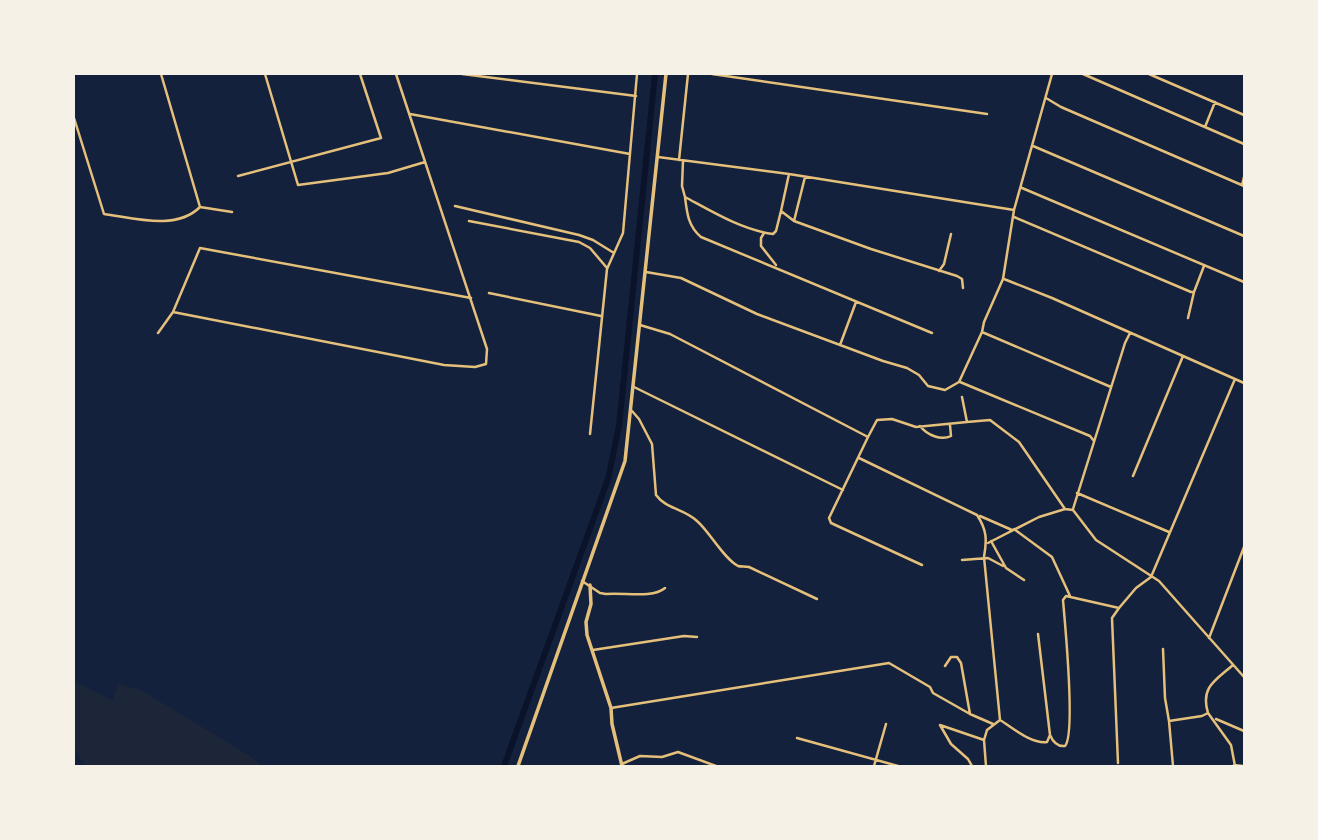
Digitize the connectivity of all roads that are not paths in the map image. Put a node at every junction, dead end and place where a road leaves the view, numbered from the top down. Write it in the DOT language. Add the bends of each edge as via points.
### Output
graph roads {
  1 [pos="161,74"];
  2 [pos="265,74"];
  3 [pos="360,74"];
  4 [pos="396,74"];
  5 [pos="462,74"];
  6 [pos="637,74"];
  7 [pos="666,74"];
  8 [pos="688,74"];
  9 [pos="712,74"];
  10 [pos="1052,74"];
  11 [pos="1083,74"];
  12 [pos="1149,74"];
  13 [pos="636,96"];
  14 [pos="1046,98"];
  15 [pos="1215,102"];
  16 [pos="410,114"];
  17 [pos="987,114"];
  18 [pos="1244,115"];
  19 [pos="74,118"];
  20 [pos="1205,127"];
  21 [pos="1244,144"];
  22 [pos="1033,146"];
  23 [pos="630,154"];
  24 [pos="657,157"];
  25 [pos="681,160"];
  26 [pos="425,162"];
  27 [pos="293,163"];
  28 [pos="789,174"];
  29 [pos="239,176"];
  30 [pos="805,177"];
  31 [pos="1244,177"];
  32 [pos="1243,185"];
  33 [pos="1021,188"];
  34 [pos="685,197"];
  35 [pos="200,206"];
  36 [pos="455,206"];
  37 [pos="1014,210"];
  38 [pos="781,211"];
  39 [pos="232,212"];
  40 [pos="1013,217"];
  41 [pos="469,221"];
  42 [pos="794,221"];
  43 [pos="765,233"];
  44 [pos="951,234"];
  45 [pos="1244,236"];
  46 [pos="614,253"];
  47 [pos="1204,266"];
  48 [pos="778,268"];
  49 [pos="607,269"];
  50 [pos="939,271"];
  51 [pos="646,272"];
  52 [pos="1003,279"];
  53 [pos="1244,282"];
  54 [pos="963,288"];
  55 [pos="1194,292"];
  56 [pos="489,293"];
  57 [pos="471,298"];
  58 [pos="857,302"];
  59 [pos="173,312"];
  60 [pos="601,316"];
  61 [pos="1188,318"];
  62 [pos="640,325"];
  63 [pos="932,332"];
  64 [pos="982,332"];
  65 [pos="158,333"];
  66 [pos="1130,333"];
  67 [pos="840,345"];
  68 [pos="1183,356"];
  69 [pos="1235,379"];
  70 [pos="959,382"];
  71 [pos="1244,383"];
  72 [pos="634,387"];
  73 [pos="1111,387"];
  74 [pos="962,397"];
  75 [pos="632,411"];
  76 [pos="967,422"];
  77 [pos="950,424"];
  78 [pos="920,426"];
  79 [pos="590,434"];
  80 [pos="867,437"];
  81 [pos="1094,441"];
  82 [pos="859,458"];
  83 [pos="1133,476"];
  84 [pos="843,490"];
  85 [pos="1077,493"];
  86 [pos="1065,509"];
  87 [pos="1073,510"];
  88 [pos="977,515"];
  89 [pos="1013,529"];
  90 [pos="1169,532"];
  91 [pos="992,541"];
  92 [pos="987,543"];
  93 [pos="1244,547"];
  94 [pos="984,558"];
  95 [pos="962,559"];
  96 [pos="922,565"];
  97 [pos="1006,568"];
  98 [pos="1151,576"];
  99 [pos="1024,580"];
  100 [pos="582,581"];
  101 [pos="590,585"];
  102 [pos="665,588"];
  103 [pos="1070,596"];
  104 [pos="817,599"];
  105 [pos="1119,608"];
  106 [pos="1038,634"];
  107 [pos="697,637"];
  108 [pos="1209,638"];
  109 [pos="1163,649"];
  110 [pos="593,650"];
  111 [pos="1233,665"];
  112 [pos="945,666"];
  113 [pos="1244,677"];
  114 [pos="611,708"];
  115 [pos="1208,713"];
  116 [pos="970,714"];
  117 [pos="1213,718"];
  118 [pos="1000,720"];
  119 [pos="1169,721"];
  120 [pos="886,724"];
  121 [pos="993,724"];
  122 [pos="1244,731"];
  123 [pos="1049,735"];
  124 [pos="797,738"];
  125 [pos="984,740"];
  126 [pos="876,759"];
  127 [pos="1118,763"];
  128 [pos="518,766"];
  129 [pos="622,766"];
  130 [pos="716,766"];
  131 [pos="874,766"];
  132 [pos="898,766"];
  133 [pos="972,766"];
  134 [pos="986,766"];
  135 [pos="1173,766"];
  136 [pos="1235,766"];
  137 [pos="1243,766"];
  1 -- 35 [label="street"];
  2 -- 27 [label="street"];
  3 -- 27 [label="street" via="381,138"];
  4 -- 16 [label="street"];
  5 -- 13 [label="street"];
  6 -- 13 [label="street"];
  7 -- 24 [label="main road"];
  8 -- 25 [label="street"];
  9 -- 17 [label="street"];
  10 -- 14 [label="street"];
  11 -- 20 [label="street"];
  12 -- 15 [label="street"];
  13 -- 23 [label="street"];
  14 -- 22 [label="street"];
  14 -- 32 [label="street"];
  15 -- 18 [label="street"];
  15 -- 20 [label="street"];
  16 -- 23 [label="street"];
  16 -- 26 [label="street"];
  19 -- 35 [label="street" via="104,214 171,221 193,214"];
  20 -- 21 [label="street"];
  22 -- 33 [label="street"];
  22 -- 45 [label="street"];
  23 -- 46 [label="street" via="623,233"];
  24 -- 25 [label="street"];
  24 -- 51 [label="main road"];
  25 -- 28 [label="street"];
  25 -- 34 [label="street"];
  26 -- 27 [label="street" via="388,173 298,185"];
  26 -- 57 [label="street"];
  27 -- 29 [label="street"];
  28 -- 30 [label="street"];
  28 -- 38 [label="street"];
  30 -- 37 [label="street"];
  30 -- 42 [label="street"];
  31 -- 32 [label="street"];
  33 -- 37 [label="street"];
  33 -- 47 [label="street"];
  34 -- 43 [label="street"];
  34 -- 48 [label="street" via="693,231"];
  35 -- 39 [label="street"];
  36 -- 46 [label="street" via="579,235"];
  37 -- 40 [label="street"];
  38 -- 42 [label="street"];
  38 -- 43 [label="street" via="776,231"];
  40 -- 52 [label="street"];
  40 -- 55 [label="street"];
  41 -- 49 [label="street" via="579,242"];
  42 -- 50 [label="street"];
  43 -- 48 [label="street" via="761,246"];
  44 -- 50 [label="street"];
  46 -- 49 [label="street"];
  47 -- 53 [label="street"];
  47 -- 55 [label="street"];
  48 -- 58 [label="street"];
  49 -- 60 [label="street"];
  50 -- 54 [label="street" via="962,279"];
  51 -- 62 [label="main road"];
  51 -- 67 [label="street" via="681,278 757,314"];
  52 -- 64 [label="street"];
  52 -- 66 [label="street"];
  55 -- 61 [label="street"];
  56 -- 60 [label="street"];
  57 -- 59 [label="street" via="200,248"];
  57 -- 59 [label="street" via="488,359 475,367 444,365"];
  58 -- 63 [label="street"];
  58 -- 67 [label="street"];
  59 -- 65 [label="street"];
  60 -- 79 [label="street"];
  62 -- 72 [label="main road"];
  62 -- 80 [label="street" via="670,334"];
  64 -- 70 [label="street"];
  64 -- 73 [label="street"];
  66 -- 68 [label="street"];
  66 -- 73 [label="street"];
  67 -- 70 [label="street" via="907,368 928,386 945,390"];
  68 -- 69 [label="street"];
  68 -- 83 [label="street"];
  69 -- 71 [label="street"];
  69 -- 90 [label="street"];
  70 -- 81 [label="street"];
  72 -- 75 [label="main road"];
  72 -- 84 [label="street"];
  73 -- 81 [label="street"];
  74 -- 76 [label="street"];
  75 -- 100 [label="main road" via="625,461"];
  75 -- 104 [label="street" via="652,444 660,502 699,522 737,565 749,566"];
  76 -- 77 [label="street"];
  76 -- 86 [label="street" via="990,420 1019,442"];
  77 -- 78 [label="street"];
  77 -- 78 [label="street" via="951,436 943,438"];
  78 -- 80 [label="street" via="884,418 877,420"];
  80 -- 82 [label="street"];
  81 -- 85 [label="street"];
  82 -- 84 [label="street"];
  82 -- 88 [label="street"];
  84 -- 96 [label="street" via="829,518 831,523"];
  85 -- 87 [label="street"];
  85 -- 90 [label="street"];
  86 -- 87 [label="street"];
  86 -- 89 [label="street"];
  87 -- 98 [label="street" via="1097,540"];
  88 -- 89 [label="street"];
  88 -- 92 [label="street"];
  89 -- 91 [label="street"];
  89 -- 103 [label="street" via="1052,557"];
  90 -- 98 [label="street"];
  91 -- 92 [label="street"];
  91 -- 97 [label="street"];
  92 -- 94 [label="street"];
  93 -- 108 [label="street"];
  94 -- 95 [label="street"];
  94 -- 97 [label="street"];
  94 -- 118 [label="street"];
  97 -- 99 [label="street"];
  98 -- 105 [label="street"];
  98 -- 108 [label="street"];
  100 -- 101 [label="street"];
  100 -- 128 [label="main road"];
  101 -- 102 [label="street" via="606,594 646,594"];
  101 -- 110 [label="main road" via="586,622"];
  103 -- 105 [label="street"];
  103 -- 123 [label="street" via="1063,600 1069,742 1060,747"];
  105 -- 127 [label="street" via="1112,618"];
  106 -- 123 [label="street"];
  107 -- 110 [label="street"];
  108 -- 111 [label="street"];
  109 -- 119 [label="street"];
  110 -- 114 [label="main road"];
  111 -- 113 [label="street"];
  111 -- 115 [label="street" via="1204,695"];
  112 -- 116 [label="street" via="951,657 961,663"];
  114 -- 116 [label="street" via="888,663"];
  114 -- 129 [label="main road"];
  115 -- 117 [label="street"];
  115 -- 119 [label="street"];
  116 -- 121 [label="street"];
  117 -- 122 [label="street"];
  117 -- 136 [label="street" via="1231,745"];
  118 -- 121 [label="street"];
  118 -- 123 [label="street" via="1042,743"];
  119 -- 135 [label="street"];
  120 -- 126 [label="street"];
  121 -- 125 [label="street"];
  124 -- 126 [label="street"];
  125 -- 133 [label="street" via="940,725"];
  125 -- 134 [label="street"];
  126 -- 131 [label="street"];
  126 -- 132 [label="street"];
  129 -- 130 [label="street" via="640,756 678,752"];
  136 -- 137 [label="street"];
}
